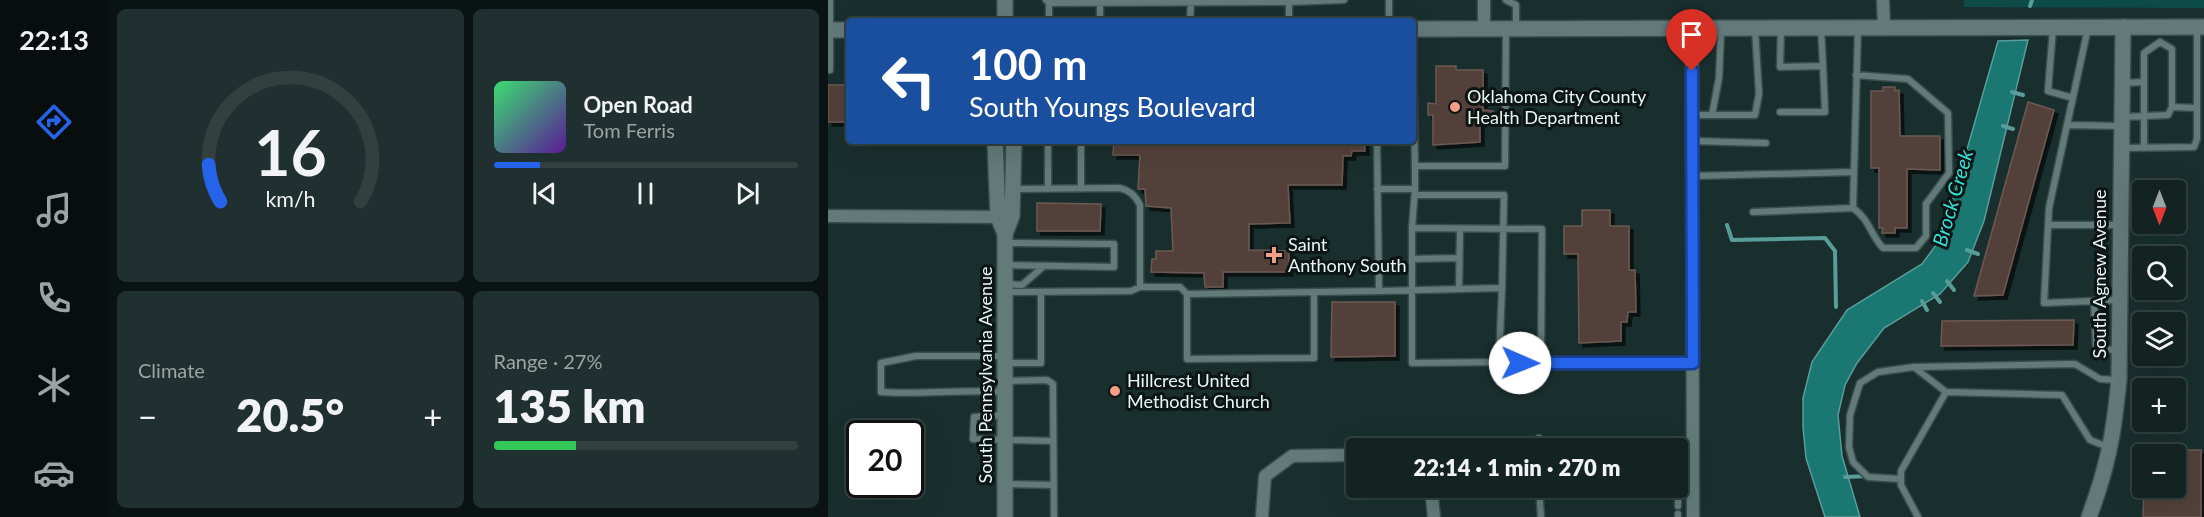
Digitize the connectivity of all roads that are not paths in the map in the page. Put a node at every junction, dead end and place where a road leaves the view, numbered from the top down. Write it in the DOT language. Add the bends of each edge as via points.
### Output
graph roads {
  1 [pos="831,0"];
  2 [pos="1005,0"];
  3 [pos="1344,0"];
  4 [pos="1389,0"];
  5 [pos="1484,0"];
  6 [pos="1506,0"];
  7 [pos="1883,0"];
  8 [pos="1191,1"];
  9 [pos="1048,2"];
  10 [pos="1070,2"];
  11 [pos="1084,2"];
  12 [pos="1100,2"];
  13 [pos="1113,2"];
  14 [pos="1148,2"];
  15 [pos="1289,2"];
  16 [pos="1005,18"];
  17 [pos="1049,18"];
  18 [pos="1100,18"];
  19 [pos="1190,18"];
  20 [pos="1289,18"];
  21 [pos="1389,18"];
  22 [pos="2054,27"];
  23 [pos="2088,27"];
  24 [pos="2123,27"];
  25 [pos="2200,27"];
  26 [pos="1821,28"];
  27 [pos="1858,28"];
  28 [pos="1884,28"];
  29 [pos="1416,29"];
  30 [pos="1484,29"];
  31 [pos="1692,29"];
  32 [pos="1722,29"];
  33 [pos="1755,29"];
  34 [pos="1781,29"];
  35 [pos="829,30"];
  36 [pos="846,30"];
  37 [pos="1511,30"];
  38 [pos="2160,34"];
  39 [pos="1823,66"];
  40 [pos="828,70"];
  41 [pos="1856,75"];
  42 [pos="2144,82"];
  43 [pos="2122,83"];
  44 [pos="2073,98"];
  45 [pos="2172,107"];
  46 [pos="2197,108"];
  47 [pos="1780,112"];
  48 [pos="1712,115"];
  49 [pos="1692,116"];
  50 [pos="2144,116"];
  51 [pos="2121,121"];
  52 [pos="2068,125"];
  53 [pos="1692,141"];
  54 [pos="1766,143"];
  55 [pos="995,144"];
  56 [pos="1014,144"];
  57 [pos="1048,144"];
  58 [pos="1081,144"];
  59 [pos="1377,144"];
  60 [pos="1415,144"];
  61 [pos="2121,148"];
  62 [pos="2144,148"];
  63 [pos="1415,166"];
  64 [pos="1854,172"];
  65 [pos="1692,176"];
  66 [pos="1081,188"];
  67 [pos="1012,189"];
  68 [pos="1048,189"];
  69 [pos="1377,189"];
  70 [pos="1415,192"];
  71 [pos="1853,208"];
  72 [pos="1753,212"];
  73 [pos="828,216"];
  74 [pos="998,217"];
  75 [pos="2048,225"];
  76 [pos="2119,225"];
  77 [pos="1412,228"];
  78 [pos="1460,229"];
  79 [pos="1503,229"];
  80 [pos="1005,239"];
  81 [pos="1459,258"];
  82 [pos="1412,259"];
  83 [pos="1005,266"];
  84 [pos="1044,266"];
  85 [pos="1140,287"];
  86 [pos="1005,288"];
  87 [pos="1502,288"];
  88 [pos="1459,289"];
  89 [pos="1412,290"];
  90 [pos="1379,291"];
  91 [pos="1041,292"];
  92 [pos="1314,292"];
  93 [pos="1187,294"];
  94 [pos="2118,300"];
  95 [pos="2094,301"];
  96 [pos="2118,351"];
  97 [pos="1005,360"];
  98 [pos="1499,362"];
  99 [pos="1541,363"];
  100 [pos="1693,363"];
  101 [pos="1914,367"];
  102 [pos="2119,380"];
  103 [pos="1005,386"];
  104 [pos="1946,392"];
  105 [pos="1005,415"];
  106 [pos="1005,441"];
  107 [pos="1052,441"];
  108 [pos="2111,448"];
  109 [pos="1346,455"];
  110 [pos="1693,456"];
  111 [pos="1901,478"];
  112 [pos="1005,484"];
  113 [pos="1054,485"];
  114 [pos="1432,498"];
  115 [pos="1540,498"];
  116 [pos="1678,506"];
  117 [pos="1005,517"];
  118 [pos="1054,517"];
  119 [pos="1262,517"];
  120 [pos="1434,517"];
  121 [pos="1541,517"];
  122 [pos="1693,517"];
  123 [pos="1918,517"];
  124 [pos="2089,517"];
  1 -- 35 [label="lane"];
  2 -- 16 [label="main road"];
  3 -- 15 [label="lane"];
  4 -- 21 [label="lane"];
  5 -- 30 [label="street"];
  6 -- 37 [label="lane" via="1516,5"];
  7 -- 28 [label="street"];
  8 -- 14 [label="lane"];
  8 -- 15 [label="lane"];
  8 -- 19 [label="lane"];
  9 -- 10 [label="lane"];
  9 -- 17 [label="lane"];
  10 -- 11 [label="lane"];
  11 -- 12 [label="lane"];
  12 -- 13 [label="lane"];
  12 -- 18 [label="lane"];
  13 -- 14 [label="lane"];
  15 -- 20 [label="lane"];
  22 -- 23 [label="main road"];
  22 -- 28 [label="main road"];
  22 -- 44 [label="lane" via="2048,91"];
  23 -- 24 [label="main road"];
  23 -- 44 [label="lane"];
  24 -- 38 [label="main road"];
  24 -- 43 [label="main road, South Agnew Avenue"];
  25 -- 38 [label="main road"];
  25 -- 46 [label="lane"];
  26 -- 27 [label="main road"];
  26 -- 34 [label="main road"];
  26 -- 39 [label="lane"];
  27 -- 28 [label="main road"];
  27 -- 41 [label="lane"];
  29 -- 30 [label="main road"];
  30 -- 37 [label="main road"];
  31 -- 32 [label="main road"];
  31 -- 37 [label="main road"];
  31 -- 49 [label="street"];
  32 -- 33 [label="main road"];
  32 -- 48 [label="lane"];
  33 -- 34 [label="main road"];
  33 -- 48 [label="lane" via="1759,94 1755,116"];
  34 -- 39 [label="lane" via="1780,68"];
  35 -- 36 [label="main road"];
  35 -- 40 [label="lane"];
  37 -- 63 [label="lane" via="1505,166"];
  38 -- 42 [label="lane" via="2144,53"];
  38 -- 45 [label="lane" via="2172,49"];
  39 -- 47 [label="lane" via="1825,112"];
  41 -- 64 [label="lane"];
  41 -- 71 [label="lane" via="1908,79 1948,113 1950,173 1926,204 1926,236 1916,248 1883,248 1865,217"];
  42 -- 43 [label="lane"];
  42 -- 50 [label="lane"];
  43 -- 51 [label="main road, South Agnew Avenue"];
  44 -- 52 [label="lane"];
  45 -- 46 [label="lane"];
  45 -- 50 [label="lane" via="2168,115"];
  46 -- 62 [label="lane" via="2194,147"];
  48 -- 49 [label="lane"];
  49 -- 53 [label="street"];
  50 -- 51 [label="lane"];
  50 -- 62 [label="lane"];
  51 -- 52 [label="lane"];
  51 -- 61 [label="main road, South Agnew Avenue"];
  52 -- 75 [label="lane"];
  53 -- 54 [label="lane"];
  53 -- 65 [label="street"];
  55 -- 74 [label="main road, South Pennsylvania Avenue"];
  56 -- 67 [label="main road, South Pennsylvania Avenue"];
  57 -- 68 [label="lane"];
  58 -- 66 [label="lane"];
  59 -- 69 [label="lane"];
  60 -- 63 [label="lane"];
  61 -- 62 [label="lane"];
  61 -- 76 [label="main road, South Agnew Avenue"];
  63 -- 70 [label="lane"];
  64 -- 65 [label="lane"];
  64 -- 71 [label="lane"];
  65 -- 100 [label="street"];
  66 -- 68 [label="lane"];
  66 -- 85 [label="lane" via="1120,188 1136,198 1140,205"];
  67 -- 68 [label="lane"];
  67 -- 80 [label="main road, South Pennsylvania Avenue"];
  69 -- 70 [label="lane"];
  69 -- 90 [label="lane"];
  70 -- 77 [label="lane"];
  70 -- 79 [label="lane" via="1504,195"];
  71 -- 72 [label="lane"];
  73 -- 74 [label="street"];
  74 -- 80 [label="main road, South Pennsylvania Avenue"];
  75 -- 76 [label="lane"];
  75 -- 95 [label="lane" via="2044,303"];
  76 -- 94 [label="main road, South Agnew Avenue"];
  77 -- 78 [label="lane"];
  77 -- 82 [label="lane"];
  78 -- 79 [label="lane"];
  78 -- 81 [label="lane"];
  79 -- 87 [label="lane"];
  79 -- 99 [label="lane" via="1542,230"];
  80 -- 83 [label="main road, South Pennsylvania Avenue"];
  80 -- 84 [label="lane" via="1114,244 1114,267"];
  81 -- 82 [label="lane"];
  81 -- 88 [label="lane"];
  82 -- 89 [label="lane"];
  83 -- 84 [label="lane"];
  83 -- 86 [label="main road, South Pennsylvania Avenue"];
  84 -- 86 [label="lane" via="1022,285"];
  85 -- 91 [label="lane" via="1131,291"];
  85 -- 93 [label="lane" via="1180,287"];
  86 -- 91 [label="lane"];
  86 -- 97 [label="main road, South Pennsylvania Avenue"];
  87 -- 88 [label="lane"];
  87 -- 98 [label="lane"];
  88 -- 89 [label="lane"];
  89 -- 90 [label="lane"];
  89 -- 98 [label="lane" via="1412,363"];
  90 -- 92 [label="lane"];
  91 -- 97 [label="lane" via="1041,363"];
  92 -- 93 [label="lane"];
  92 -- 93 [label="lane" via="1314,357 1187,359"];
  94 -- 95 [label="lane"];
  94 -- 96 [label="main road, South Agnew Avenue"];
  95 -- 96 [label="lane" via="2096,347"];
  96 -- 102 [label="main road, South Agnew Avenue"];
  97 -- 103 [label="main road, South Pennsylvania Avenue"];
  97 -- 103 [label="lane" via="916,356 881,363 881,392 914,395"];
  98 -- 99 [label="lane"];
  99 -- 100 [label="lane"];
  100 -- 110 [label="street"];
  101 -- 102 [label="lane" via="2075,364 2100,379"];
  101 -- 104 [label="lane"];
  101 -- 111 [label="lane" via="1878,372 1860,383 1850,415 1849,447 1853,462 1868,477"];
  102 -- 108 [label="main road, South Agnew Avenue"];
  103 -- 105 [label="main road, South Pennsylvania Avenue"];
  103 -- 107 [label="lane" via="1051,381"];
  104 -- 108 [label="lane" via="2062,395 2090,440"];
  104 -- 111 [label="lane" via="1900,471"];
  105 -- 106 [label="main road, South Pennsylvania Avenue"];
  105 -- 106 [label="lane" via="974,417 974,440"];
  106 -- 107 [label="lane"];
  106 -- 112 [label="main road, South Pennsylvania Avenue"];
  107 -- 113 [label="lane"];
  108 -- 124 [label="main road, South Agnew Avenue"];
  109 -- 119 [label="street" via="1293,456 1265,476"];
  110 -- 116 [label="lane" via="1678,456"];
  110 -- 122 [label="street"];
  111 -- 123 [label="lane"];
  112 -- 113 [label="lane"];
  112 -- 117 [label="main road, South Pennsylvania Avenue"];
  113 -- 118 [label="lane"];
  114 -- 120 [label="street"];
  115 -- 121 [label="lane"];
}
